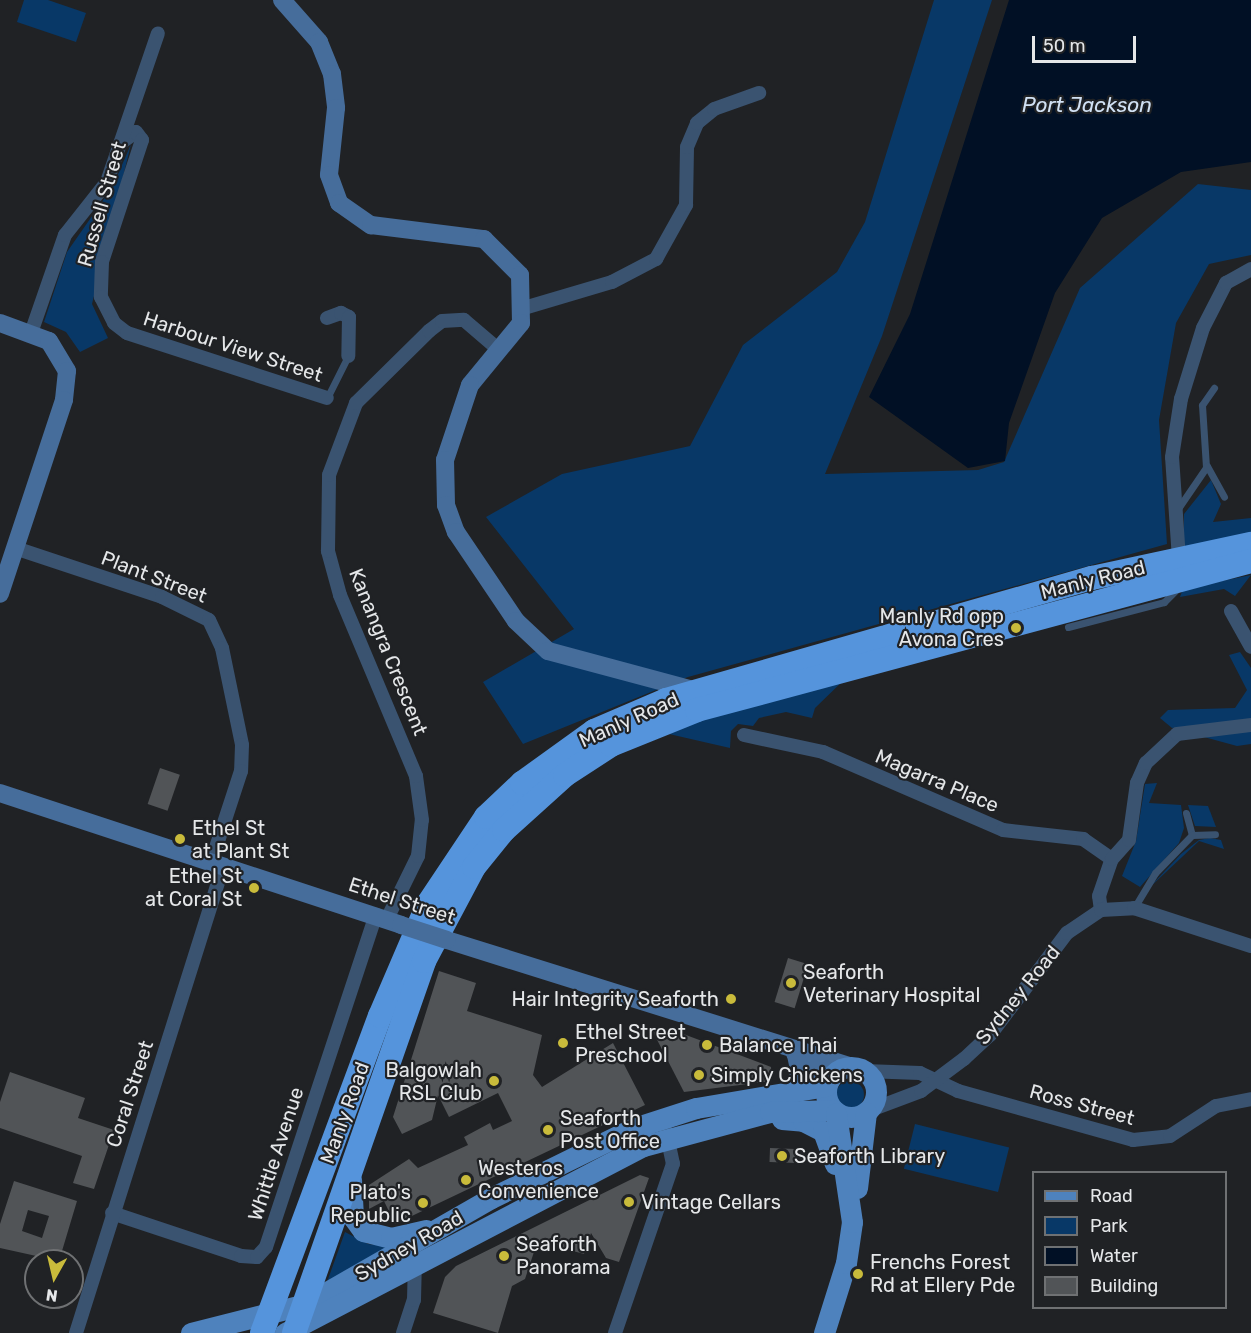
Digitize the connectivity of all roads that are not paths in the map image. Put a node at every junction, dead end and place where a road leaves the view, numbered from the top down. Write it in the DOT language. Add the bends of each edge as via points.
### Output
graph roads {
  1 [pos="282,0"];
  2 [pos="158,33"];
  3 [pos="759,93"];
  4 [pos="122,142"];
  5 [pos="1251,269"];
  6 [pos="524,308"];
  7 [pos="327,318"];
  8 [pos="0,323"];
  9 [pos="32,333"];
  10 [pos="127,333"];
  11 [pos="499,350"];
  12 [pos="348,356"];
  13 [pos="1214,388"];
  14 [pos="327,398"];
  15 [pos="1206,467"];
  16 [pos="1224,497"];
  17 [pos="1173,514"];
  18 [pos="1251,544"];
  19 [pos="15,548"];
  20 [pos="1251,561"];
  21 [pos="1180,568"];
  22 [pos="0,594"];
  23 [pos="1231,611"];
  24 [pos="1068,627"];
  25 [pos="1251,647"];
  26 [pos="644,673"];
  27 [pos="699,690"];
  28 [pos="641,710"];
  29 [pos="1251,725"];
  30 [pos="744,735"];
  31 [pos="0,793"];
  32 [pos="1186,813"];
  33 [pos="1215,834"];
  34 [pos="1192,835"];
  35 [pos="1112,859"];
  36 [pos="217,865"];
  37 [pos="1134,908"];
  38 [pos="1101,910"];
  39 [pos="388,920"];
  40 [pos="1251,946"];
  41 [pos="794,1052"];
  42 [pos="859,1069"];
  43 [pos="934,1079"];
  44 [pos="826,1085"];
  45 [pos="791,1090"];
  46 [pos="1251,1099"];
  47 [pos="834,1111"];
  48 [pos="867,1112"];
  49 [pos="761,1117"];
  50 [pos="665,1128"];
  51 [pos="351,1178"];
  52 [pos="850,1197"];
  53 [pos="112,1214"];
  54 [pos="444,1226"];
  55 [pos="415,1255"];
  56 [pos="306,1304"];
  57 [pos="281,1329"];
  58 [pos="75,1333"];
  59 [pos="191,1333"];
  60 [pos="404,1333"];
  61 [pos="615,1333"];
  62 [pos="824,1333"];
  1 -- 6 [label="street" via="319,42 332,74 336,108 329,175 339,203 371,225 484,239 514,263"];
  2 -- 4 [label="street, Russell Street"];
  3 -- 6 [label="street" via="714,109 697,123 687,147 686,205 656,259 612,282"];
  4 -- 9 [label="street, Russell Street" via="107,182 65,235"];
  4 -- 10 [label="street, Russell Street" via="136,132 142,140 102,262 101,297 114,323"];
  5 -- 17 [label="street" via="1226,283 1203,328 1181,399 1172,458"];
  6 -- 11 [label="street" via="520,323"];
  7 -- 12 [label="street" via="341,313 349,317"];
  8 -- 9 [label="street"];
  9 -- 19 [label="street" via="60,352 68,371 64,400"];
  10 -- 14 [label="street, Harbour View Street"];
  11 -- 26 [label="street" via="470,385 452,436 443,476 449,518 516,621 543,647 569,659"];
  11 -- 39 [label="street, Kanangra Crescent" via="464,320 442,321 356,403 329,475 328,551 340,595 416,776 422,820 418,856"];
  12 -- 14 [label="lane"];
  13 -- 15 [label="lane" via="1202,405"];
  15 -- 16 [label="lane" via="1217,476"];
  15 -- 17 [label="lane" via="1191,496"];
  17 -- 21 [label="street"];
  18 -- 21 [label="highway, Manly Road"];
  19 -- 22 [label="street"];
  19 -- 36 [label="street, Plant Street" via="162,597 209,620 222,648 242,745 241,771"];
  20 -- 21 [label="highway, Manly Road"];
  21 -- 24 [label="lane" via="1164,602"];
  21 -- 27 [label="highway, Manly Road"];
  21 -- 51 [label="highway, Manly Road" via="697,710 611,745 565,775 504,830 451,907 412,989"];
  23 -- 25 [label="street"];
  26 -- 27 [label="street"];
  26 -- 28 [label="street" via="651,692"];
  27 -- 28 [label="highway, Manly Road"];
  28 -- 57 [label="highway, Manly Road" via="594,731 522,783 453,861 402,960"];
  29 -- 35 [label="street" via="1177,734 1156,753 1137,783 1129,840"];
  30 -- 35 [label="street, Magarra Place" via="823,752 1003,830 1083,839"];
  31 -- 36 [label="street, Ethel Street"];
  32 -- 34 [label="lane"];
  33 -- 34 [label="lane"];
  34 -- 37 [label="lane" via="1155,873"];
  35 -- 38 [label="street" via="1099,896"];
  36 -- 39 [label="street, Ethel Street"];
  36 -- 53 [label="street, Coral Street"];
  37 -- 38 [label="street"];
  37 -- 40 [label="street"];
  38 -- 43 [label="street, Sydney Road" via="1067,933 990,1035"];
  39 -- 41 [label="street, Ethel Street, bridge"];
  39 -- 53 [label="street, Whittle Avenue" via="266,1247 257,1257"];
  41 -- 42 [label="street, Ethel Street"];
  41 -- 44 [label="street, Ethel Street"];
  41 -- 45 [label="street" via="800,1074"];
  42 -- 43 [label="street" via="920,1073"];
  42 -- 44 [label="main road" via="837,1071"];
  42 -- 48 [label="main road" via="876,1089"];
  43 -- 46 [label="street, Ross Street" via="958,1091 1133,1140 1170,1136 1216,1106"];
  43 -- 48 [label="street, Sydney Road" via="921,1091"];
  44 -- 45 [label="main road, Sydney Road"];
  44 -- 47 [label="main road"];
  45 -- 50 [label="main road, Sydney Road"];
  47 -- 48 [label="main road" via="851,1118"];
  47 -- 49 [label="main road, Sydney Road" via="806,1108"];
  47 -- 52 [label="main road"];
  48 -- 52 [label="main road"];
  49 -- 50 [label="main road, Sydney Road"];
  49 -- 52 [label="main road" via="803,1120 823,1131 840,1182"];
  50 -- 54 [label="main road, Sydney Road" via="580,1153"];
  50 -- 55 [label="main road, Sydney Road" via="561,1185"];
  50 -- 61 [label="street" via="673,1164"];
  51 -- 54 [label="main road" via="353,1217 369,1235 391,1238"];
  51 -- 56 [label="highway, Manly Road"];
  52 -- 62 [label="main road" via="848,1254"];
  53 -- 58 [label="street, Coral Street"];
  54 -- 55 [label="main road, Sydney Road"];
  55 -- 56 [label="main road, Sydney Road"];
  55 -- 57 [label="main road, Sydney Road"];
  55 -- 60 [label="street" via="414,1300"];
  56 -- 57 [label="highway, Manly Road"];
  57 -- 59 [label="main road, Sydney Road"];
}
